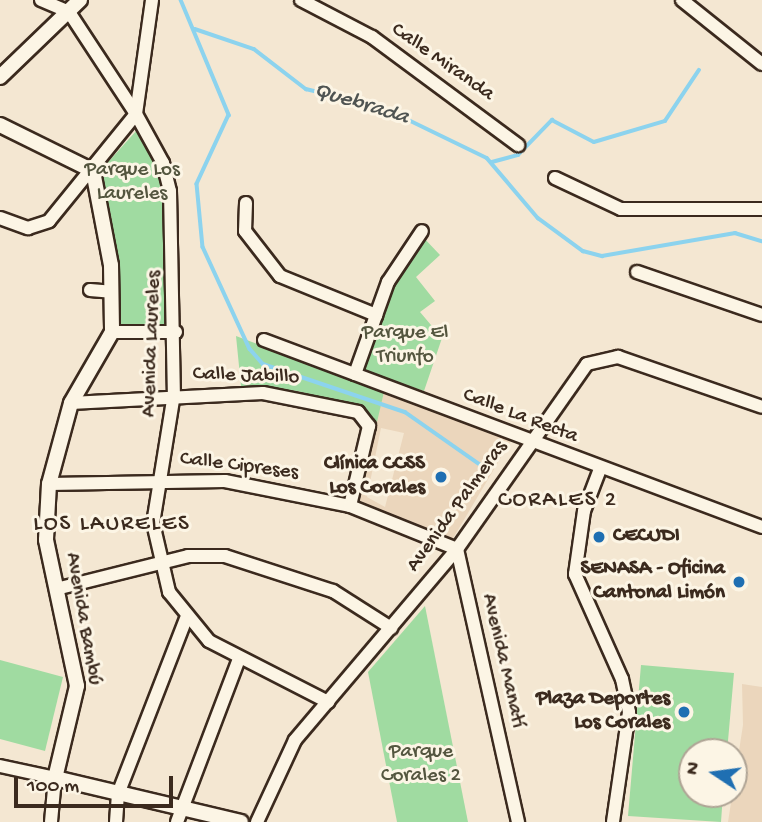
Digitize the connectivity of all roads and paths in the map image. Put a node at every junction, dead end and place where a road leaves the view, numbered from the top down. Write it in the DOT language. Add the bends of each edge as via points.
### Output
graph roads {
  1 [pos="41,0"];
  2 [pos="80,0"];
  3 [pos="152,0"];
  4 [pos="301,0"];
  5 [pos="682,0"];
  6 [pos="69,12"];
  7 [pos="762,64"];
  8 [pos="0,76"];
  9 [pos="136,114"];
  10 [pos="0,125"];
  11 [pos="517,145"];
  12 [pos="93,171"];
  13 [pos="555,178"];
  14 [pos="246,203"];
  15 [pos="762,209"];
  16 [pos="0,218"];
  17 [pos="422,231"];
  18 [pos="637,272"];
  19 [pos="90,290"];
  20 [pos="111,292"];
  21 [pos="376,315"];
  22 [pos="762,315"];
  23 [pos="112,332"];
  24 [pos="176,332"];
  25 [pos="264,340"];
  26 [pos="355,374"];
  27 [pos="174,394"];
  28 [pos="71,403"];
  29 [pos="762,407"];
  30 [pos="528,442"];
  31 [pos="600,469"];
  32 [pos="162,477"];
  33 [pos="49,484"];
  34 [pos="350,506"];
  35 [pos="762,527"];
  36 [pos="457,549"];
  37 [pos="159,562"];
  38 [pos="56,589"];
  39 [pos="186,619"];
  40 [pos="391,628"];
  41 [pos="239,659"];
  42 [pos="327,702"];
  43 [pos="0,766"];
  44 [pos="55,778"];
  45 [pos="118,794"];
  46 [pos="178,815"];
  47 [pos="51,822"];
  48 [pos="117,822"];
  49 [pos="241,822"];
  50 [pos="257,822"];
  51 [pos="518,822"];
  52 [pos="614,822"];
  1 -- 6 [label="street"];
  2 -- 6 [label="street"];
  3 -- 9 [label="street"];
  4 -- 11 [label="street, Calle Miranda" via="372,37"];
  5 -- 7 [label="street"];
  6 -- 8 [label="street"];
  6 -- 9 [label="street, Avenida Laureles"];
  9 -- 12 [label="street"];
  9 -- 24 [label="street, Avenida Laureles" via="163,163 170,191"];
  10 -- 12 [label="street"];
  12 -- 16 [label="street" via="49,221 28,228"];
  12 -- 20 [label="street"];
  13 -- 15 [label="street" via="621,209 743,205"];
  14 -- 21 [label="street" via="245,232 280,276"];
  17 -- 21 [label="street" via="398,264"];
  18 -- 22 [label="street"];
  19 -- 20 [label="street"];
  20 -- 23 [label="street"];
  21 -- 26 [label="street"];
  23 -- 24 [label="street"];
  23 -- 28 [label="street, Avenida Bambú"];
  24 -- 27 [label="street, Avenida Laureles"];
  25 -- 26 [label="street, Calle La Recta"];
  26 -- 30 [label="street, Calle La Recta"];
  27 -- 28 [label="street, Calle Jabillo"];
  27 -- 32 [label="street, Avenida Laureles"];
  27 -- 34 [label="street, Calle Jabillo" via="287,394 364,415 369,426"];
  28 -- 33 [label="street, Avenida Bambú"];
  29 -- 30 [label="street, Avenida Palmeras" via="618,357 597,358"];
  30 -- 31 [label="street, Calle La Recta"];
  30 -- 36 [label="street, Avenida Palmeras"];
  31 -- 35 [label="street, Calle La Recta"];
  31 -- 52 [label="street" via="584,511 575,574 622,679 629,712"];
  32 -- 33 [label="street, Calle Cipreses"];
  32 -- 34 [label="street, Calle Cipreses" via="225,481"];
  32 -- 37 [label="street, Avenida Laureles" via="153,523"];
  33 -- 38 [label="street, Avenida Bambú" via="46,540"];
  34 -- 36 [label="street, Calle Cipreses"];
  36 -- 40 [label="street, Avenida Palmeras"];
  36 -- 51 [label="street, Avenida Manatí"];
  37 -- 38 [label="street"];
  37 -- 39 [label="street, Avenida Laureles"];
  37 -- 40 [label="street" via="201,556 255,562 333,592"];
  38 -- 44 [label="street, Avenida Bambú" via="77,686"];
  39 -- 41 [label="street, Avenida Laureles"];
  39 -- 45 [label="street"];
  40 -- 42 [label="street, Avenida Palmeras"];
  41 -- 42 [label="street, Avenida Laureles"];
  41 -- 46 [label="street"];
  42 -- 50 [label="street, Avenida Palmeras" via="275,774"];
  43 -- 44 [label="street"];
  44 -- 45 [label="street"];
  44 -- 47 [label="street, Avenida Bambú"];
  45 -- 46 [label="street"];
  45 -- 48 [label="street"];
  46 -- 49 [label="street"];
}
